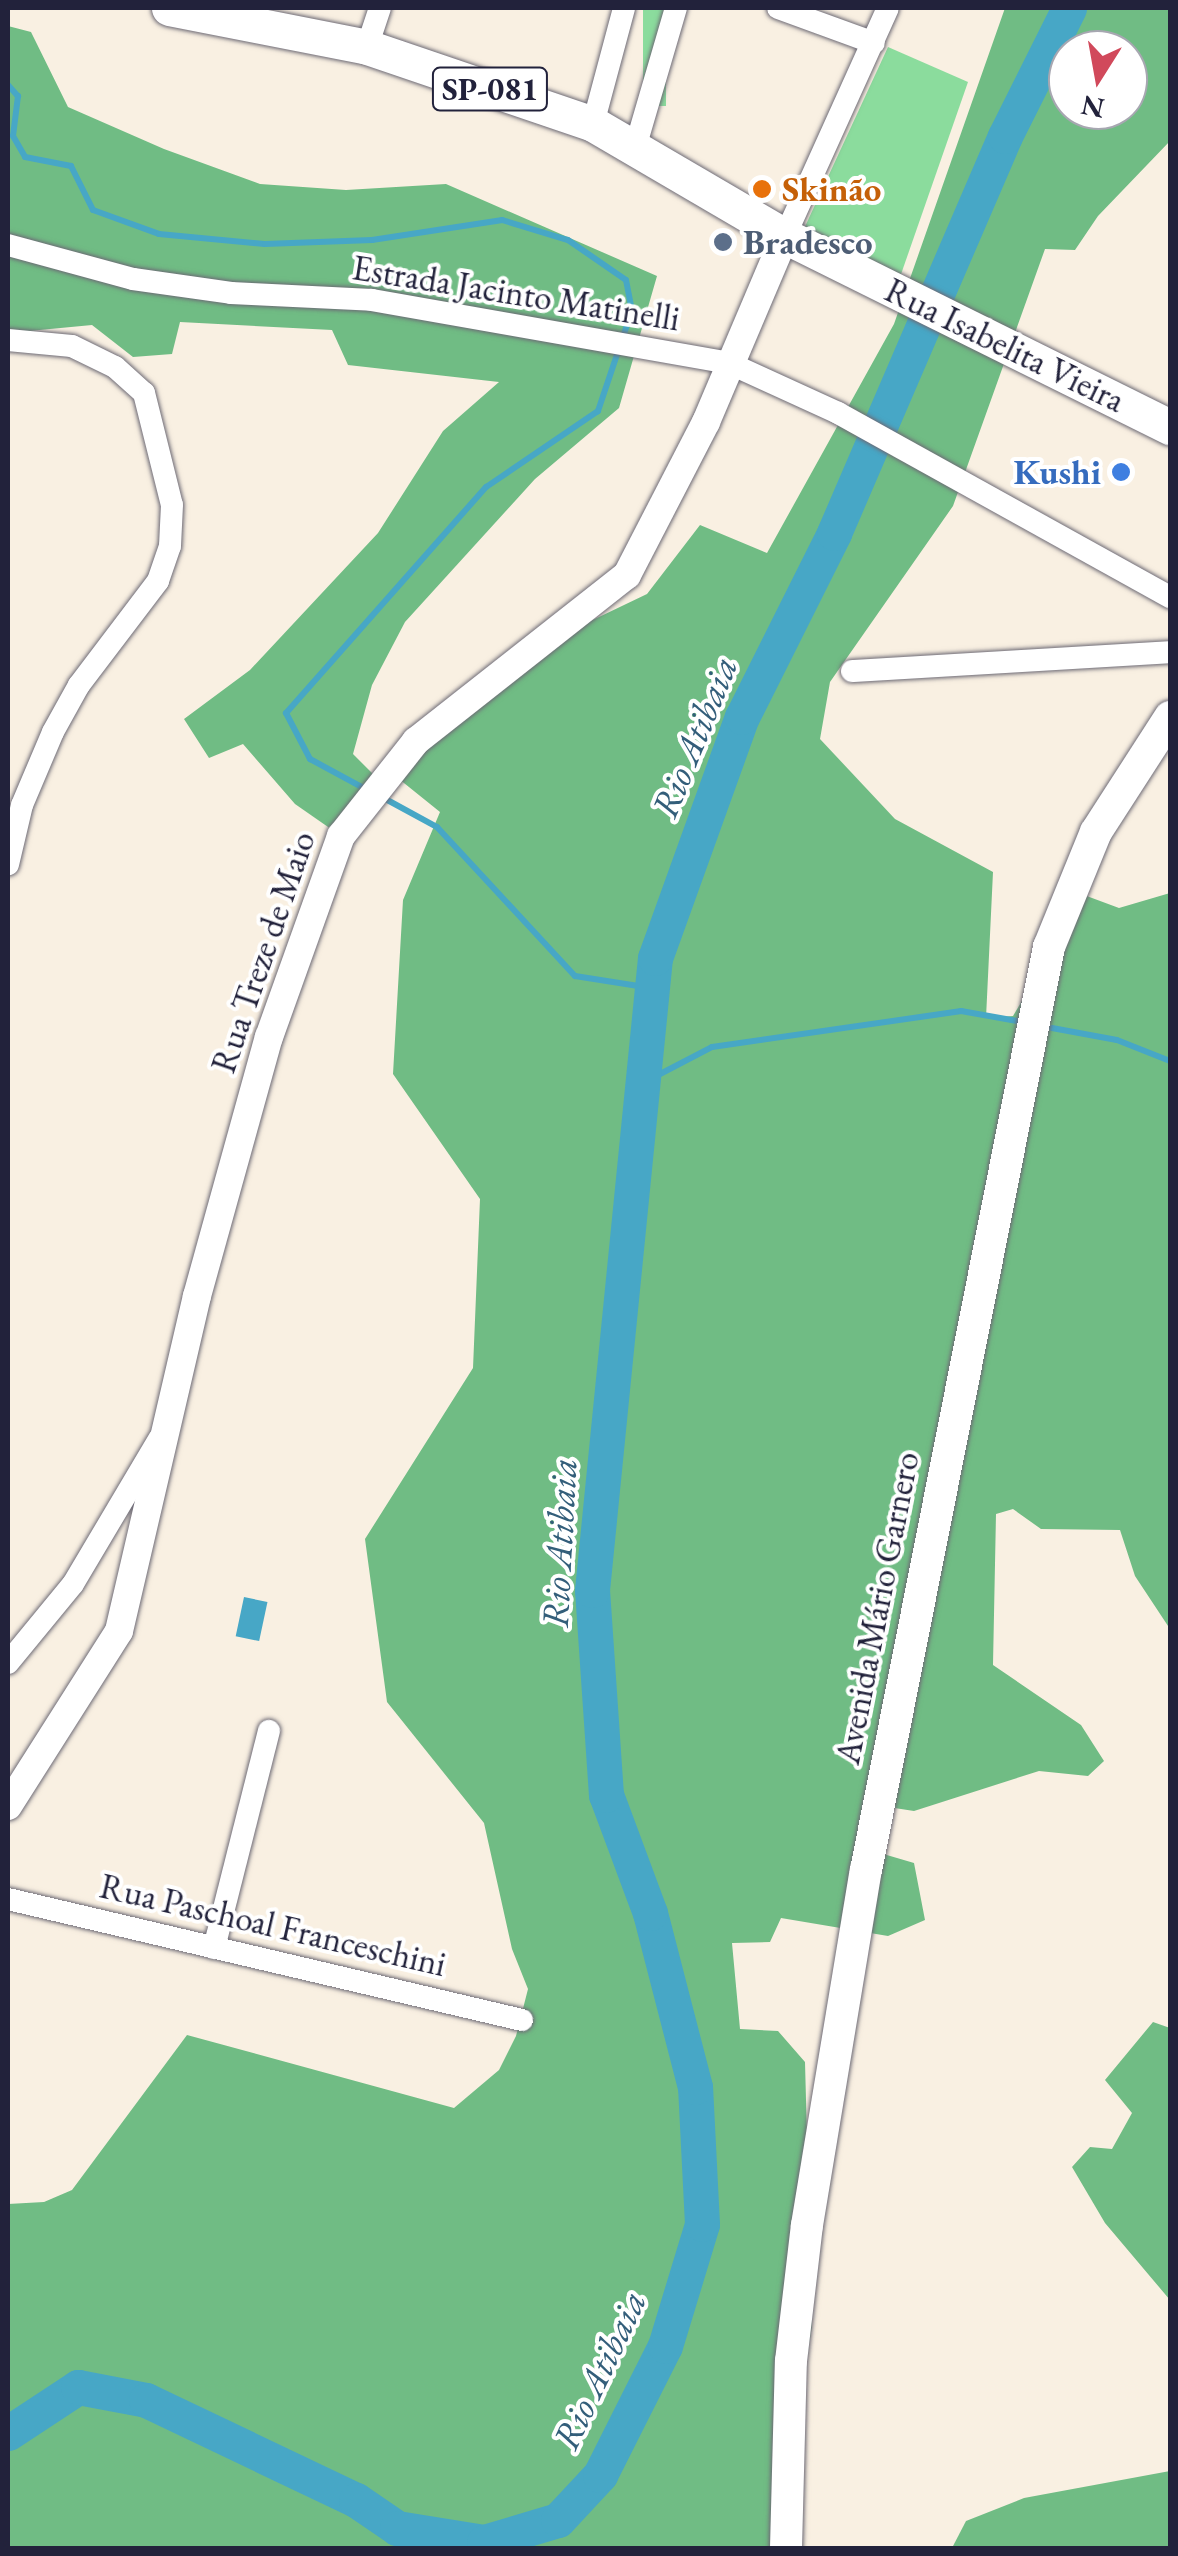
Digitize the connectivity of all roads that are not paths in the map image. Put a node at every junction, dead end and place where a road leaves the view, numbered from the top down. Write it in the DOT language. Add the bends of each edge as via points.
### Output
graph roads {
  1 [pos="169,8"];
  2 [pos="380,8"];
  3 [pos="624,8"];
  4 [pos="676,8"];
  5 [pos="778,8"];
  6 [pos="888,8"];
  7 [pos="874,43"];
  8 [pos="367,47"];
  9 [pos="593,124"];
  10 [pos="635,148"];
  11 [pos="786,236"];
  12 [pos="8,245"];
  13 [pos="8,340"];
  14 [pos="729,363"];
  15 [pos="1170,427"];
  16 [pos="1170,598"];
  17 [pos="1170,652"];
  18 [pos="852,672"];
  19 [pos="1170,717"];
  20 [pos="8,864"];
  21 [pos="167,1425"];
  22 [pos="8,1663"];
  23 [pos="269,1731"];
  24 [pos="8,1806"];
  25 [pos="8,1899"];
  26 [pos="214,1948"];
  27 [pos="522,2020"];
  28 [pos="786,2548"];
  1 -- 8 [label="main road, SP-081"];
  2 -- 8 [label="street"];
  3 -- 9 [label="street"];
  4 -- 10 [label="street"];
  5 -- 7 [label="street"];
  6 -- 7 [label="street"];
  7 -- 11 [label="street"];
  8 -- 9 [label="main road, SP-081"];
  9 -- 10 [label="main road, SP-081"];
  10 -- 11 [label="main road, SP-081"];
  11 -- 14 [label="street, Rua Treze de Maio"];
  11 -- 15 [label="main road, Rua Isabelita Vieira"];
  12 -- 14 [label="street, Estrada Jacinto Matinelli" via="133,279 231,293 372,300"];
  13 -- 20 [label="street" via="72,346 115,367 144,393 172,506 170,546 158,582 79,685 53,732 22,804"];
  14 -- 16 [label="street, Estrada Jacinto Matinelli" via="838,413"];
  14 -- 21 [label="street, Rua Treze de Maio" via="627,576 416,741 341,836 269,1037"];
  17 -- 18 [label="street"];
  19 -- 28 [label="main road, Avenida Mário Garnero" via="1096,832 1049,947 866,1870 807,2225 791,2361"];
  21 -- 22 [label="street" via="73,1584"];
  21 -- 24 [label="street, Rua Treze de Maio" via="119,1631"];
  23 -- 26 [label="street"];
  25 -- 26 [label="street, Rua Paschoal Franceschini"];
  26 -- 27 [label="street, Rua Paschoal Franceschini"];
}
